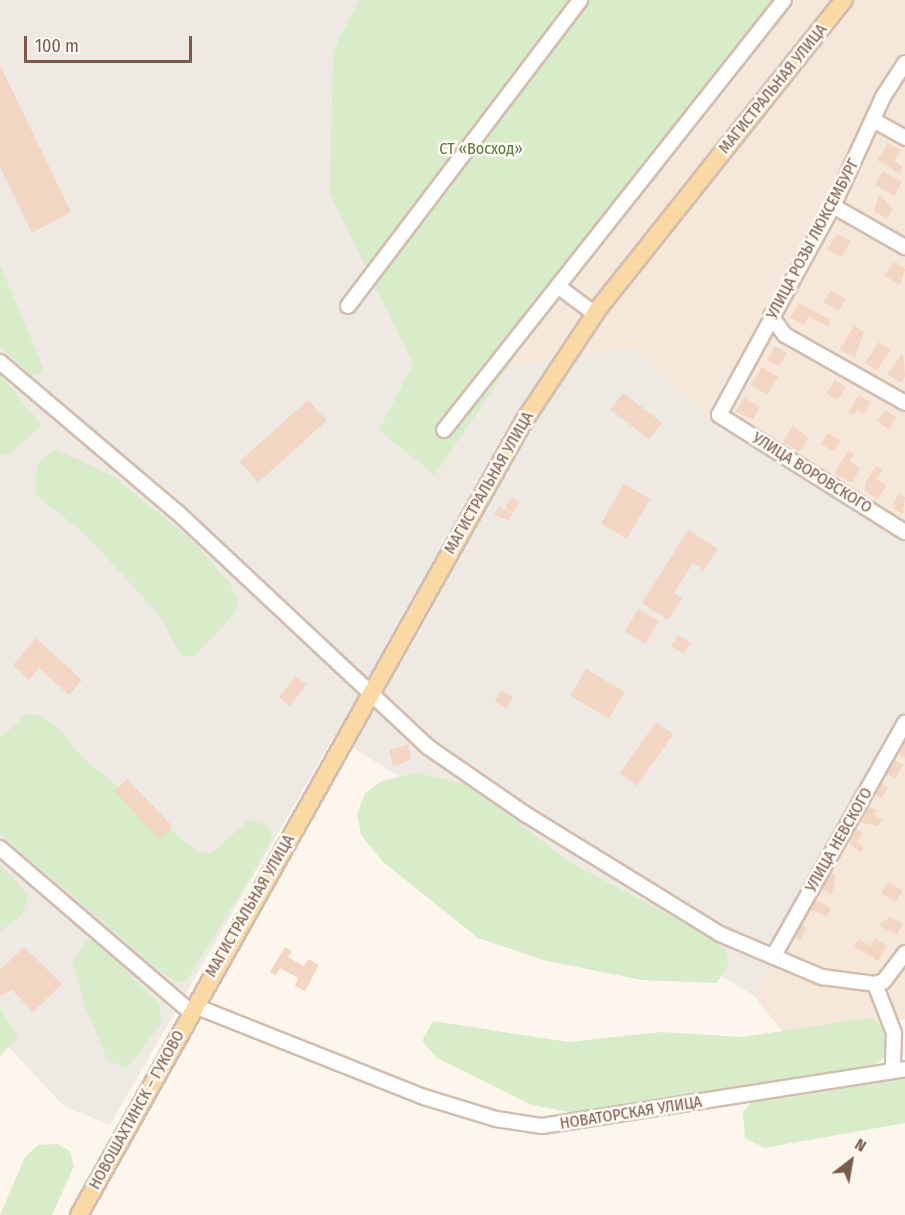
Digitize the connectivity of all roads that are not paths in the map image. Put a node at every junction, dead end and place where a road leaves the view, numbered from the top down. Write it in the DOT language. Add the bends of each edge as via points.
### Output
graph roads {
  1 [pos="580,0"];
  2 [pos="784,0"];
  3 [pos="844,0"];
  4 [pos="905,63"];
  5 [pos="873,120"];
  6 [pos="905,138"];
  7 [pos="833,206"];
  8 [pos="905,247"];
  9 [pos="559,287"];
  10 [pos="348,306"];
  11 [pos="595,314"];
  12 [pos="771,316"];
  13 [pos="0,362"];
  14 [pos="905,403"];
  15 [pos="718,415"];
  16 [pos="444,430"];
  17 [pos="905,532"];
  18 [pos="370,694"];
  19 [pos="905,723"];
  20 [pos="0,848"];
  21 [pos="773,957"];
  22 [pos="903,959"];
  23 [pos="875,984"];
  24 [pos="193,1009"];
  25 [pos="899,1070"];
  26 [pos="80,1215"];
  1 -- 10 [label="street"];
  2 -- 9 [label="street"];
  3 -- 11 [label="main road, МАГИСТРАЛЬНАЯ УЛИЦА"];
  4 -- 5 [label="street, УЛИЦА РОЗЫ ЛЮКСЕМБУРГ"];
  5 -- 6 [label="street"];
  5 -- 7 [label="street, УЛИЦА РОЗЫ ЛЮКСЕМБУРГ"];
  7 -- 8 [label="street"];
  7 -- 12 [label="street, УЛИЦА РОЗЫ ЛЮКСЕМБУРГ"];
  9 -- 11 [label="street"];
  9 -- 16 [label="street"];
  11 -- 18 [label="main road, МАГИСТРАЛЬНАЯ УЛИЦА" via="524,421"];
  12 -- 14 [label="street" via="785,335"];
  12 -- 15 [label="street, УЛИЦА РОЗЫ ЛЮКСЕМБУРГ"];
  13 -- 18 [label="street" via="177,512"];
  15 -- 17 [label="street, УЛИЦА ВОРОВСКОГО"];
  18 -- 21 [label="street" via="428,747 525,814 720,934"];
  18 -- 24 [label="main road, МАГИСТРАЛЬНАЯ УЛИЦА"];
  19 -- 21 [label="street, УЛИЦА НЕВСКОГО"];
  20 -- 24 [label="street, НОВАТОРСКАЯ УЛИЦА"];
  21 -- 23 [label="street" via="842,983"];
  22 -- 23 [label="street"];
  23 -- 25 [label="street" via="894,1033"];
  24 -- 25 [label="street, НОВАТОРСКАЯ УЛИЦА" via="424,1097 496,1119 542,1126"];
  24 -- 26 [label="main road, НОВОШАХТИНСК – ГУКОВО"];
}
